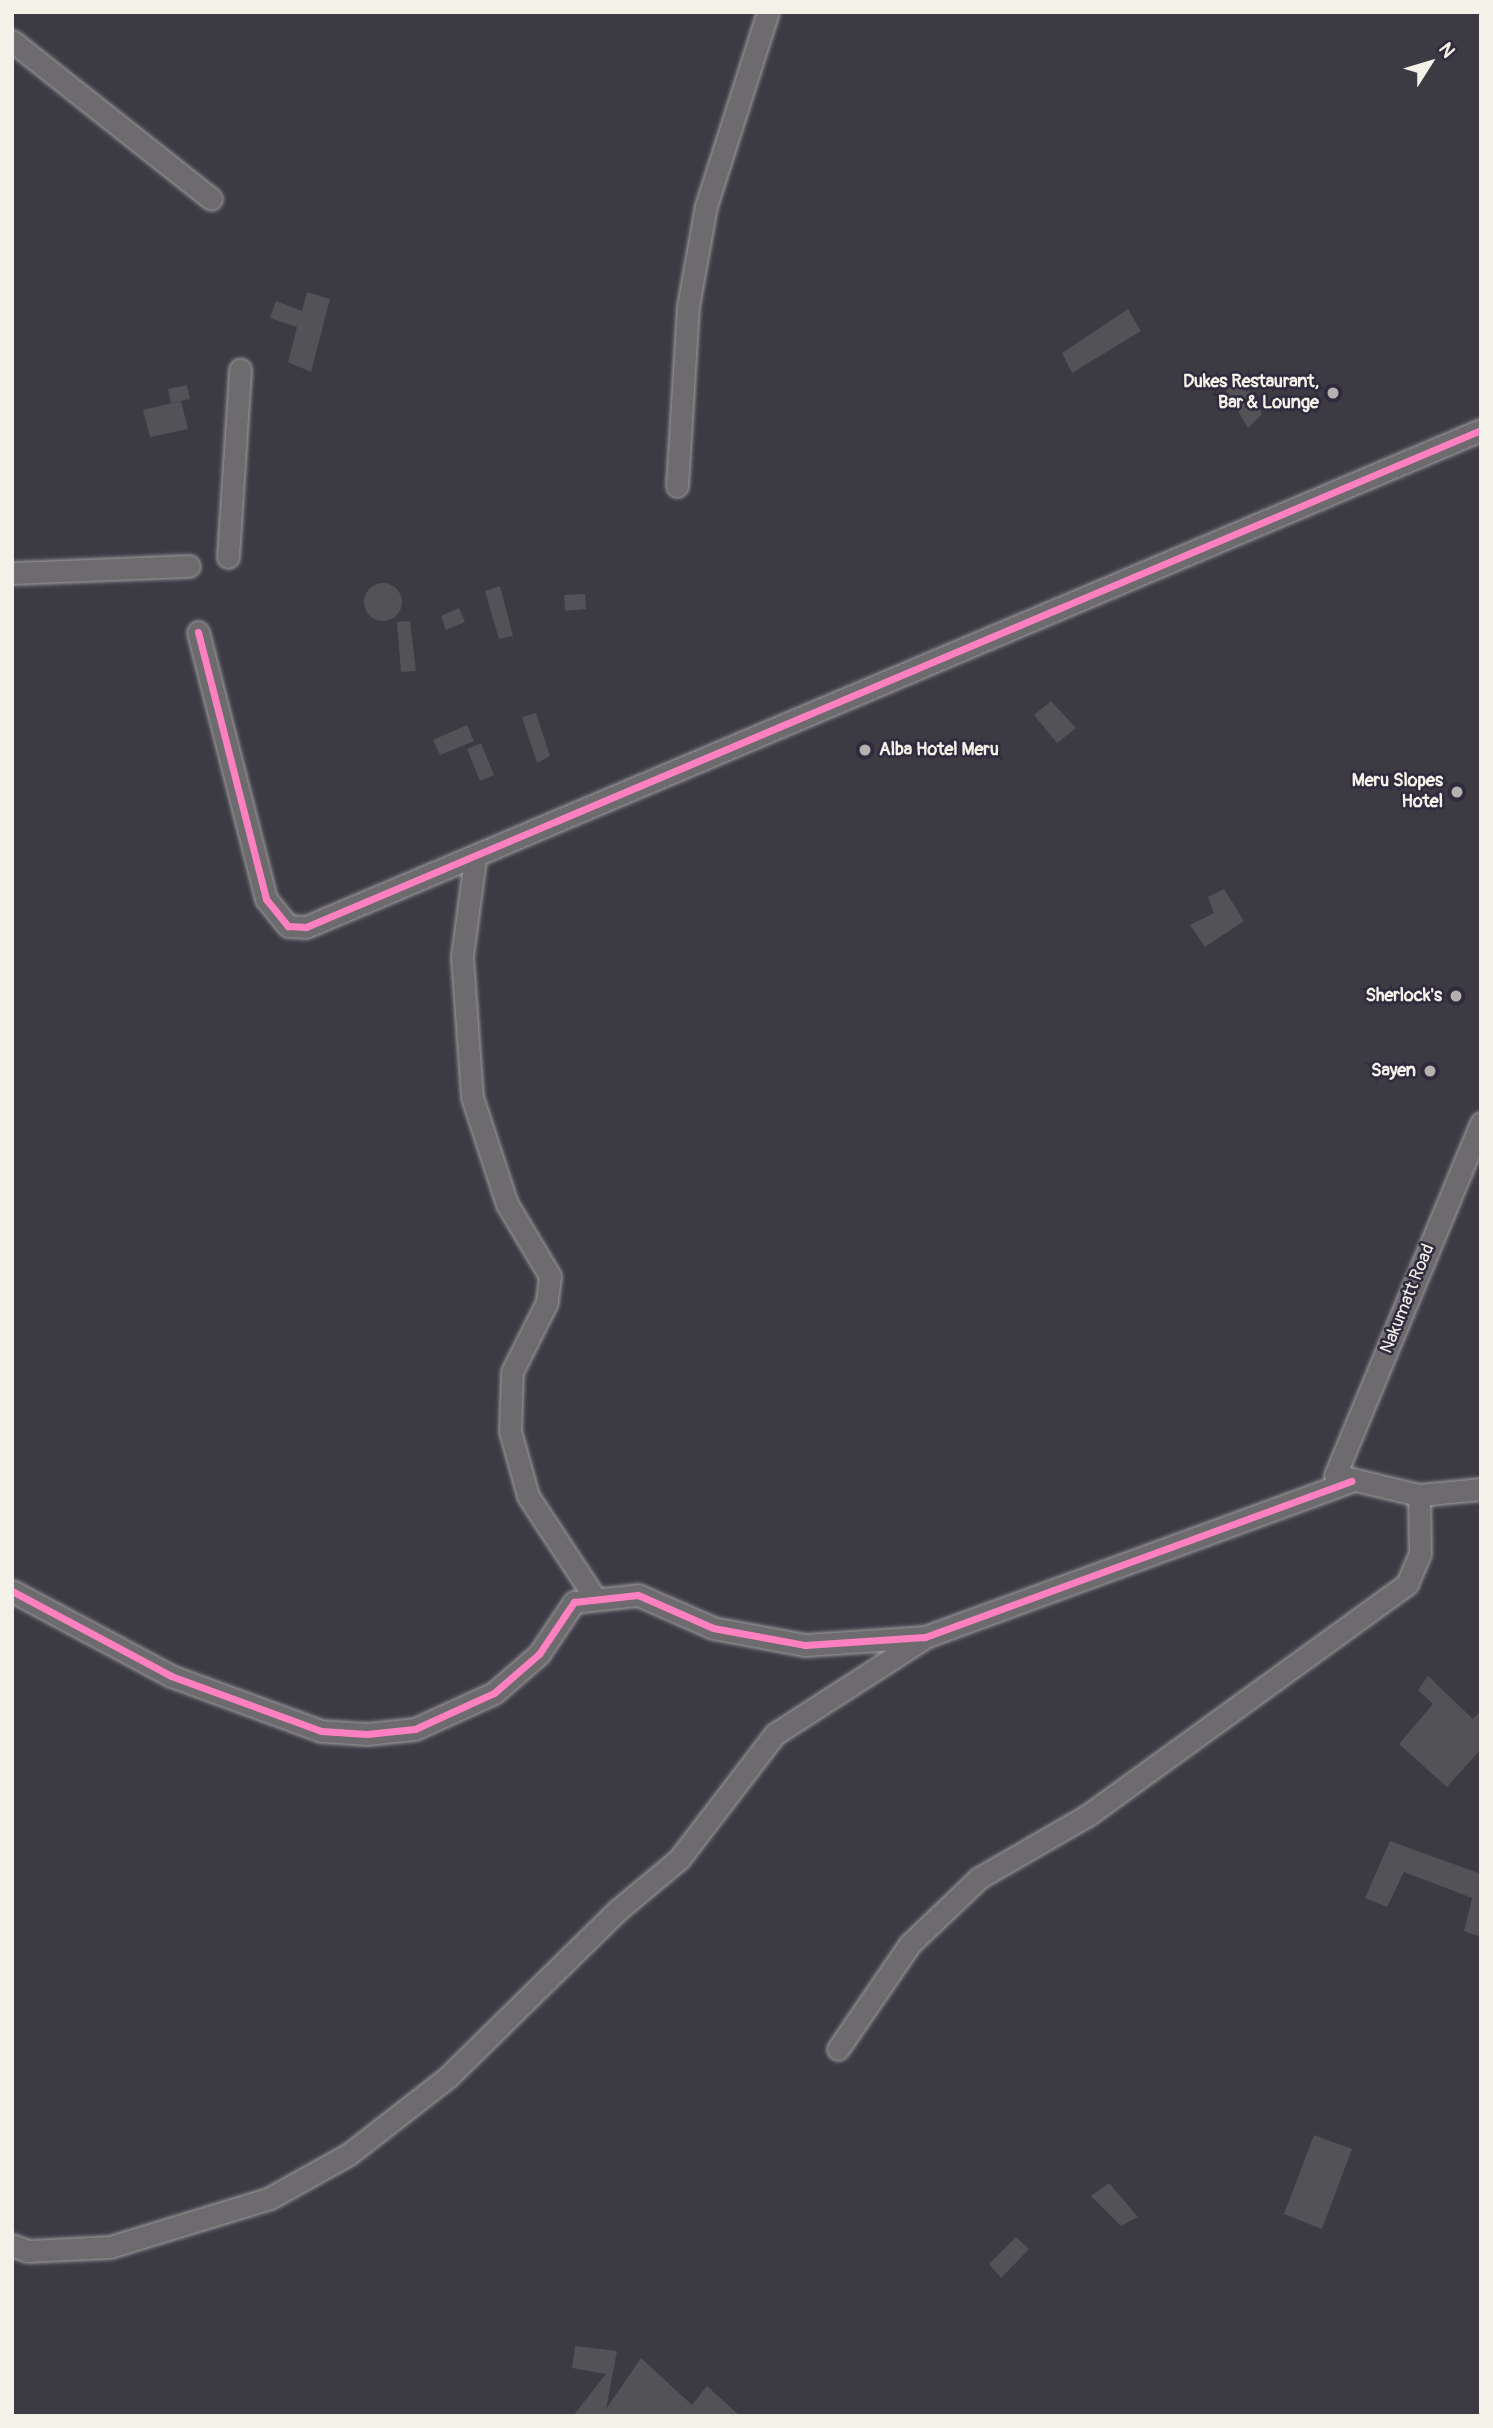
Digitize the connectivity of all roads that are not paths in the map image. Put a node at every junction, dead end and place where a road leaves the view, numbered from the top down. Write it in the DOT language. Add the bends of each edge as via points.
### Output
graph roads {
  1 [pos="768,12"];
  2 [pos="12,41"];
  3 [pos="211,199"];
  4 [pos="240,369"];
  5 [pos="1481,430"];
  6 [pos="677,486"];
  7 [pos="228,557"];
  8 [pos="189,566"];
  9 [pos="12,573"];
  10 [pos="198,632"];
  11 [pos="475,859"];
  12 [pos="1481,1123"];
  13 [pos="1343,1478"];
  14 [pos="1481,1489"];
  15 [pos="1419,1494"];
  16 [pos="12,1591"];
  17 [pos="595,1598"];
  18 [pos="925,1637"];
  19 [pos="838,2049"];
  20 [pos="12,2245"];
  1 -- 6 [label="street" via="706,206 688,306"];
  2 -- 3 [label="street"];
  4 -- 7 [label="street"];
  5 -- 11 [label="street"];
  8 -- 9 [label="street"];
  10 -- 11 [label="street" via="266,899 288,926 306,927"];
  11 -- 17 [label="street" via="462,957 472,1097 507,1204 550,1276 547,1302 512,1372 510,1431 528,1496"];
  12 -- 13 [label="street, Nakumatt Road"];
  13 -- 15 [label="street"];
  13 -- 18 [label="street"];
  14 -- 15 [label="street"];
  15 -- 19 [label="street" via="1420,1554 1407,1584 1088,1815 979,1878 910,1944"];
  16 -- 17 [label="street" via="171,1676 321,1731 367,1734 415,1729 476,1704 520,1675 574,1602"];
  17 -- 18 [label="street" via="638,1595 713,1628 805,1646"];
  18 -- 20 [label="street" via="775,1734 679,1859 618,1910 448,2077 349,2154 247,2207 110,2247 27,2251"];
}
